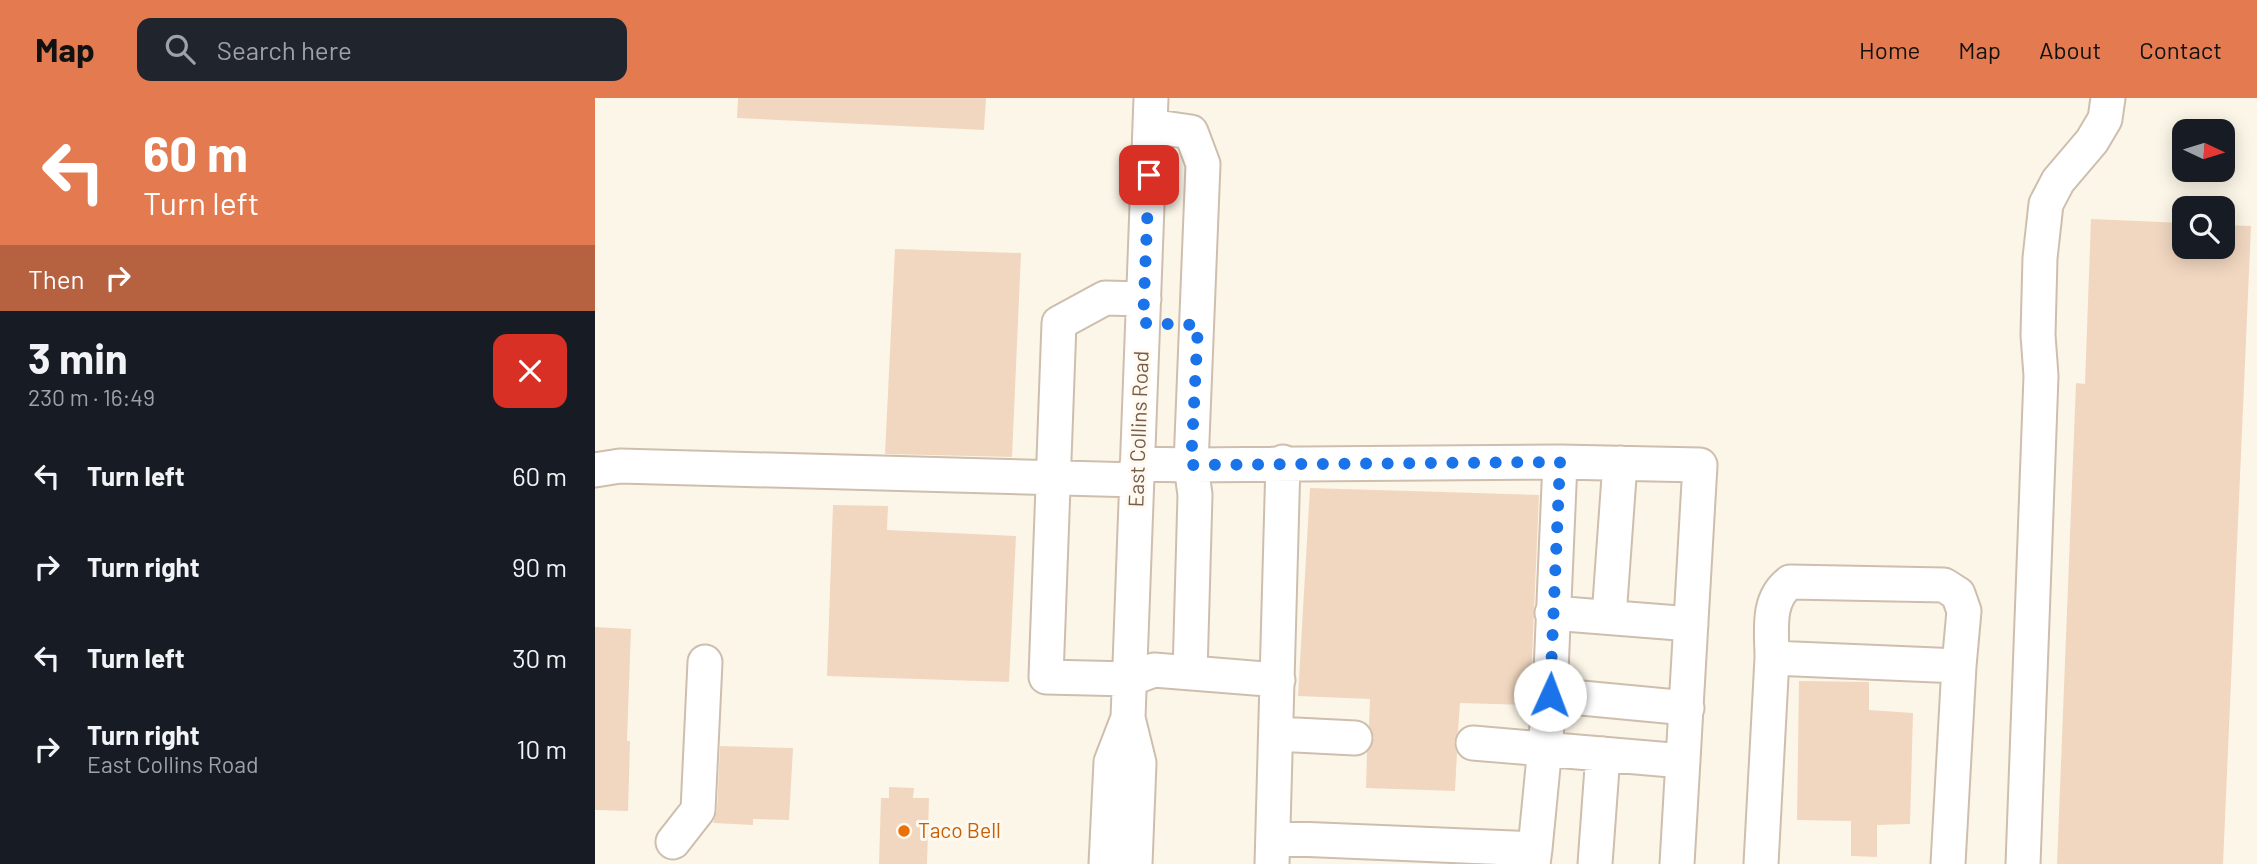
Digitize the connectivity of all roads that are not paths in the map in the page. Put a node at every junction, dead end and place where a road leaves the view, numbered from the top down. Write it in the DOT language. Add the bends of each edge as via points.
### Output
graph roads {
  1 [pos="2108,98"];
  2 [pos="1151,112"];
  3 [pos="1143,311"];
  4 [pos="1198,325"];
  5 [pos="1283,462"];
  6 [pos="1560,462"];
  7 [pos="1620,463"];
  8 [pos="1191,465"];
  9 [pos="595,470"];
  10 [pos="1137,472"];
  11 [pos="1053,479"];
  12 [pos="1552,613"];
  13 [pos="1609,617"];
  14 [pos="1691,624"];
  15 [pos="1772,658"];
  16 [pos="705,662"];
  17 [pos="1959,666"];
  18 [pos="1190,673"];
  19 [pos="1130,679"];
  20 [pos="1278,680"];
  21 [pos="1550,695"];
  22 [pos="1686,708"];
  23 [pos="1128,718"];
  24 [pos="1276,734"];
  25 [pos="1355,738"];
  26 [pos="1473,743"];
  27 [pos="1543,750"];
  28 [pos="1603,754"];
  29 [pos="1683,761"];
  30 [pos="673,842"];
  31 [pos="1273,851"];
  32 [pos="1534,856"];
  33 [pos="1107,864"];
  34 [pos="1135,864"];
  35 [pos="1595,864"];
  36 [pos="1677,864"];
  37 [pos="1761,864"];
  38 [pos="1948,864"];
  39 [pos="2023,864"];
  1 -- 39 [label="street" via="2105,119 2046,204 2040,258 2041,376"];
  2 -- 3 [label="street, East Collins Road"];
  2 -- 4 [label="street" via="1191,132 1203,164"];
  3 -- 4 [label="street"];
  3 -- 10 [label="street, East Collins Road"];
  3 -- 11 [label="street" via="1105,298 1059,323"];
  4 -- 8 [label="street"];
  5 -- 6 [label="street"];
  5 -- 8 [label="street"];
  5 -- 20 [label="street"];
  6 -- 7 [label="street"];
  6 -- 12 [label="street"];
  7 -- 13 [label="street"];
  7 -- 14 [label="street" via="1700,465"];
  8 -- 10 [label="street"];
  8 -- 18 [label="street" via="1195,495"];
  9 -- 11 [label="street" via="620,466"];
  10 -- 11 [label="street"];
  10 -- 19 [label="street, East Collins Road"];
  11 -- 19 [label="street" via="1046,677"];
  12 -- 13 [label="street"];
  12 -- 21 [label="street"];
  13 -- 14 [label="street"];
  14 -- 22 [label="street"];
  15 -- 17 [label="street"];
  15 -- 17 [label="street" via="1773,606 1779,590 1790,582 1944,585 1958,594 1963,611"];
  15 -- 37 [label="street"];
  16 -- 30 [label="street" via="698,810"];
  17 -- 38 [label="street"];
  18 -- 19 [label="street" via="1154,670"];
  18 -- 20 [label="street"];
  19 -- 23 [label="street, East Collins Road"];
  20 -- 24 [label="street"];
  21 -- 22 [label="street"];
  21 -- 27 [label="street"];
  22 -- 29 [label="street"];
  23 -- 33 [label="street" via="1111,762"];
  23 -- 34 [label="street" via="1139,762"];
  24 -- 25 [label="street"];
  24 -- 31 [label="street"];
  26 -- 27 [label="street"];
  27 -- 28 [label="street"];
  27 -- 32 [label="street"];
  28 -- 29 [label="street"];
  28 -- 35 [label="street"];
  29 -- 36 [label="street"];
  31 -- 32 [label="street"];
}
